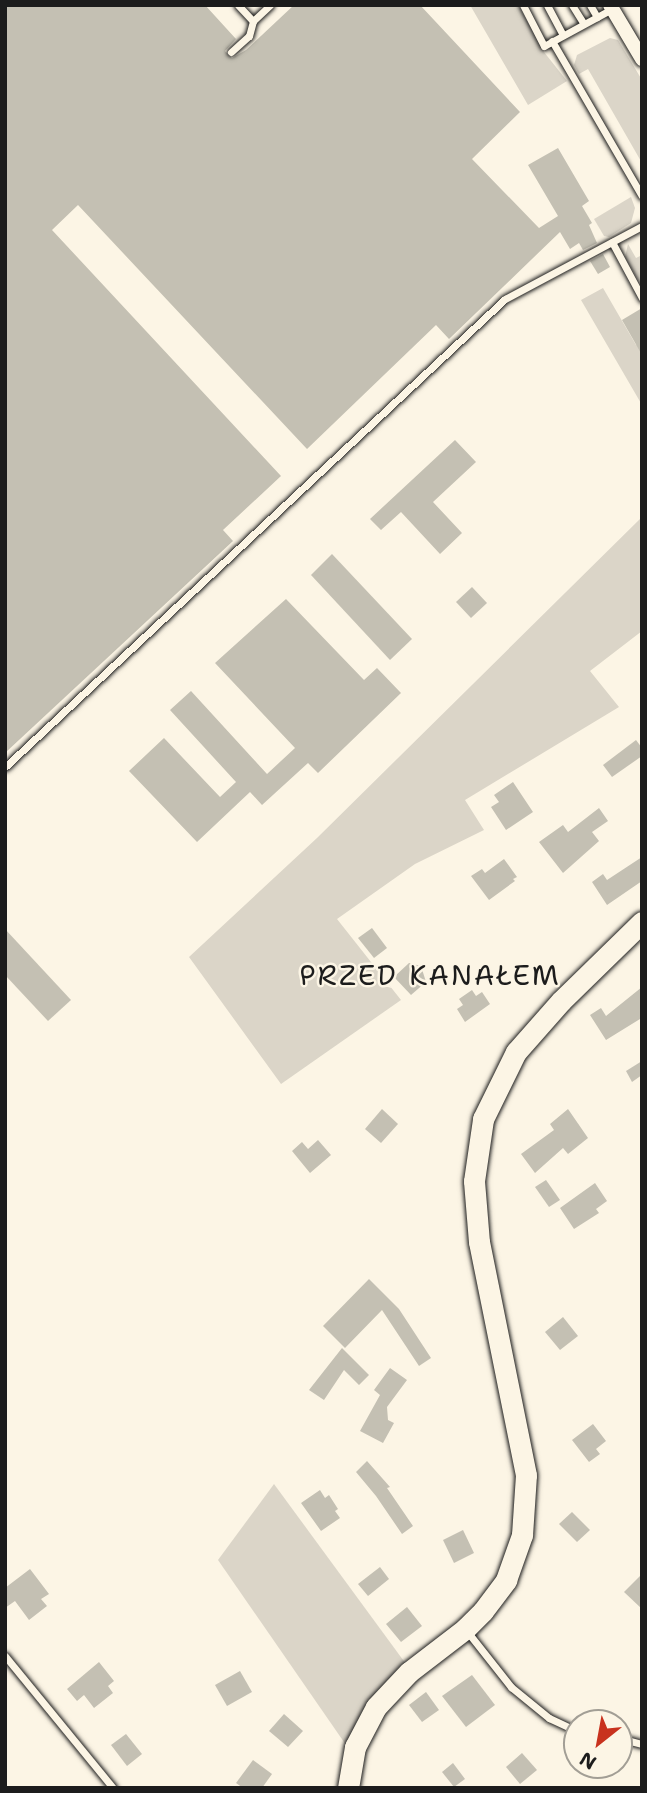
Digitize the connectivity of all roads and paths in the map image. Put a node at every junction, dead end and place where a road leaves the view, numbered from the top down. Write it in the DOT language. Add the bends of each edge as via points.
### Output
graph roads {
  1 [pos="238,5"];
  2 [pos="270,5"];
  3 [pos="523,5"];
  4 [pos="547,5"];
  5 [pos="572,5"];
  6 [pos="590,5"];
  7 [pos="611,7"];
  8 [pos="597,17"];
  9 [pos="253,21"];
  10 [pos="584,24"];
  11 [pos="564,35"];
  12 [pos="552,41"];
  13 [pos="231,52"];
  14 [pos="642,59"];
  15 [pos="642,196"];
  16 [pos="642,226"];
  17 [pos="612,242"];
  18 [pos="642,298"];
  19 [pos="5,766"];
  20 [pos="642,922"];
  21 [pos="465,1629"];
  22 [pos="5,1657"];
  23 [pos="563,1724"];
  24 [pos="113,1788"];
  25 [pos="348,1788"];
  1 -- 9 [label="lane"];
  2 -- 9 [label="lane"];
  3 -- 12 [label="lane" via="544,46"];
  4 -- 11 [label="lane"];
  5 -- 10 [label="lane"];
  6 -- 8 [label="lane"];
  7 -- 8 [label="lane"];
  7 -- 14 [label="street"];
  8 -- 10 [label="lane"];
  9 -- 13 [label="lane" via="249,36"];
  10 -- 11 [label="lane"];
  11 -- 12 [label="lane"];
  12 -- 15 [label="lane"];
  16 -- 17 [label="lane"];
  17 -- 18 [label="lane"];
  17 -- 19 [label="lane" via="505,299"];
  20 -- 21 [label="street" via="516,1052 483,1119 474,1181 479,1242 527,1493 512,1567 497,1594"];
  21 -- 23 [label="lane" via="512,1687"];
  21 -- 25 [label="street" via="409,1672 376,1707 355,1747"];
  22 -- 24 [label="lane"];
}
